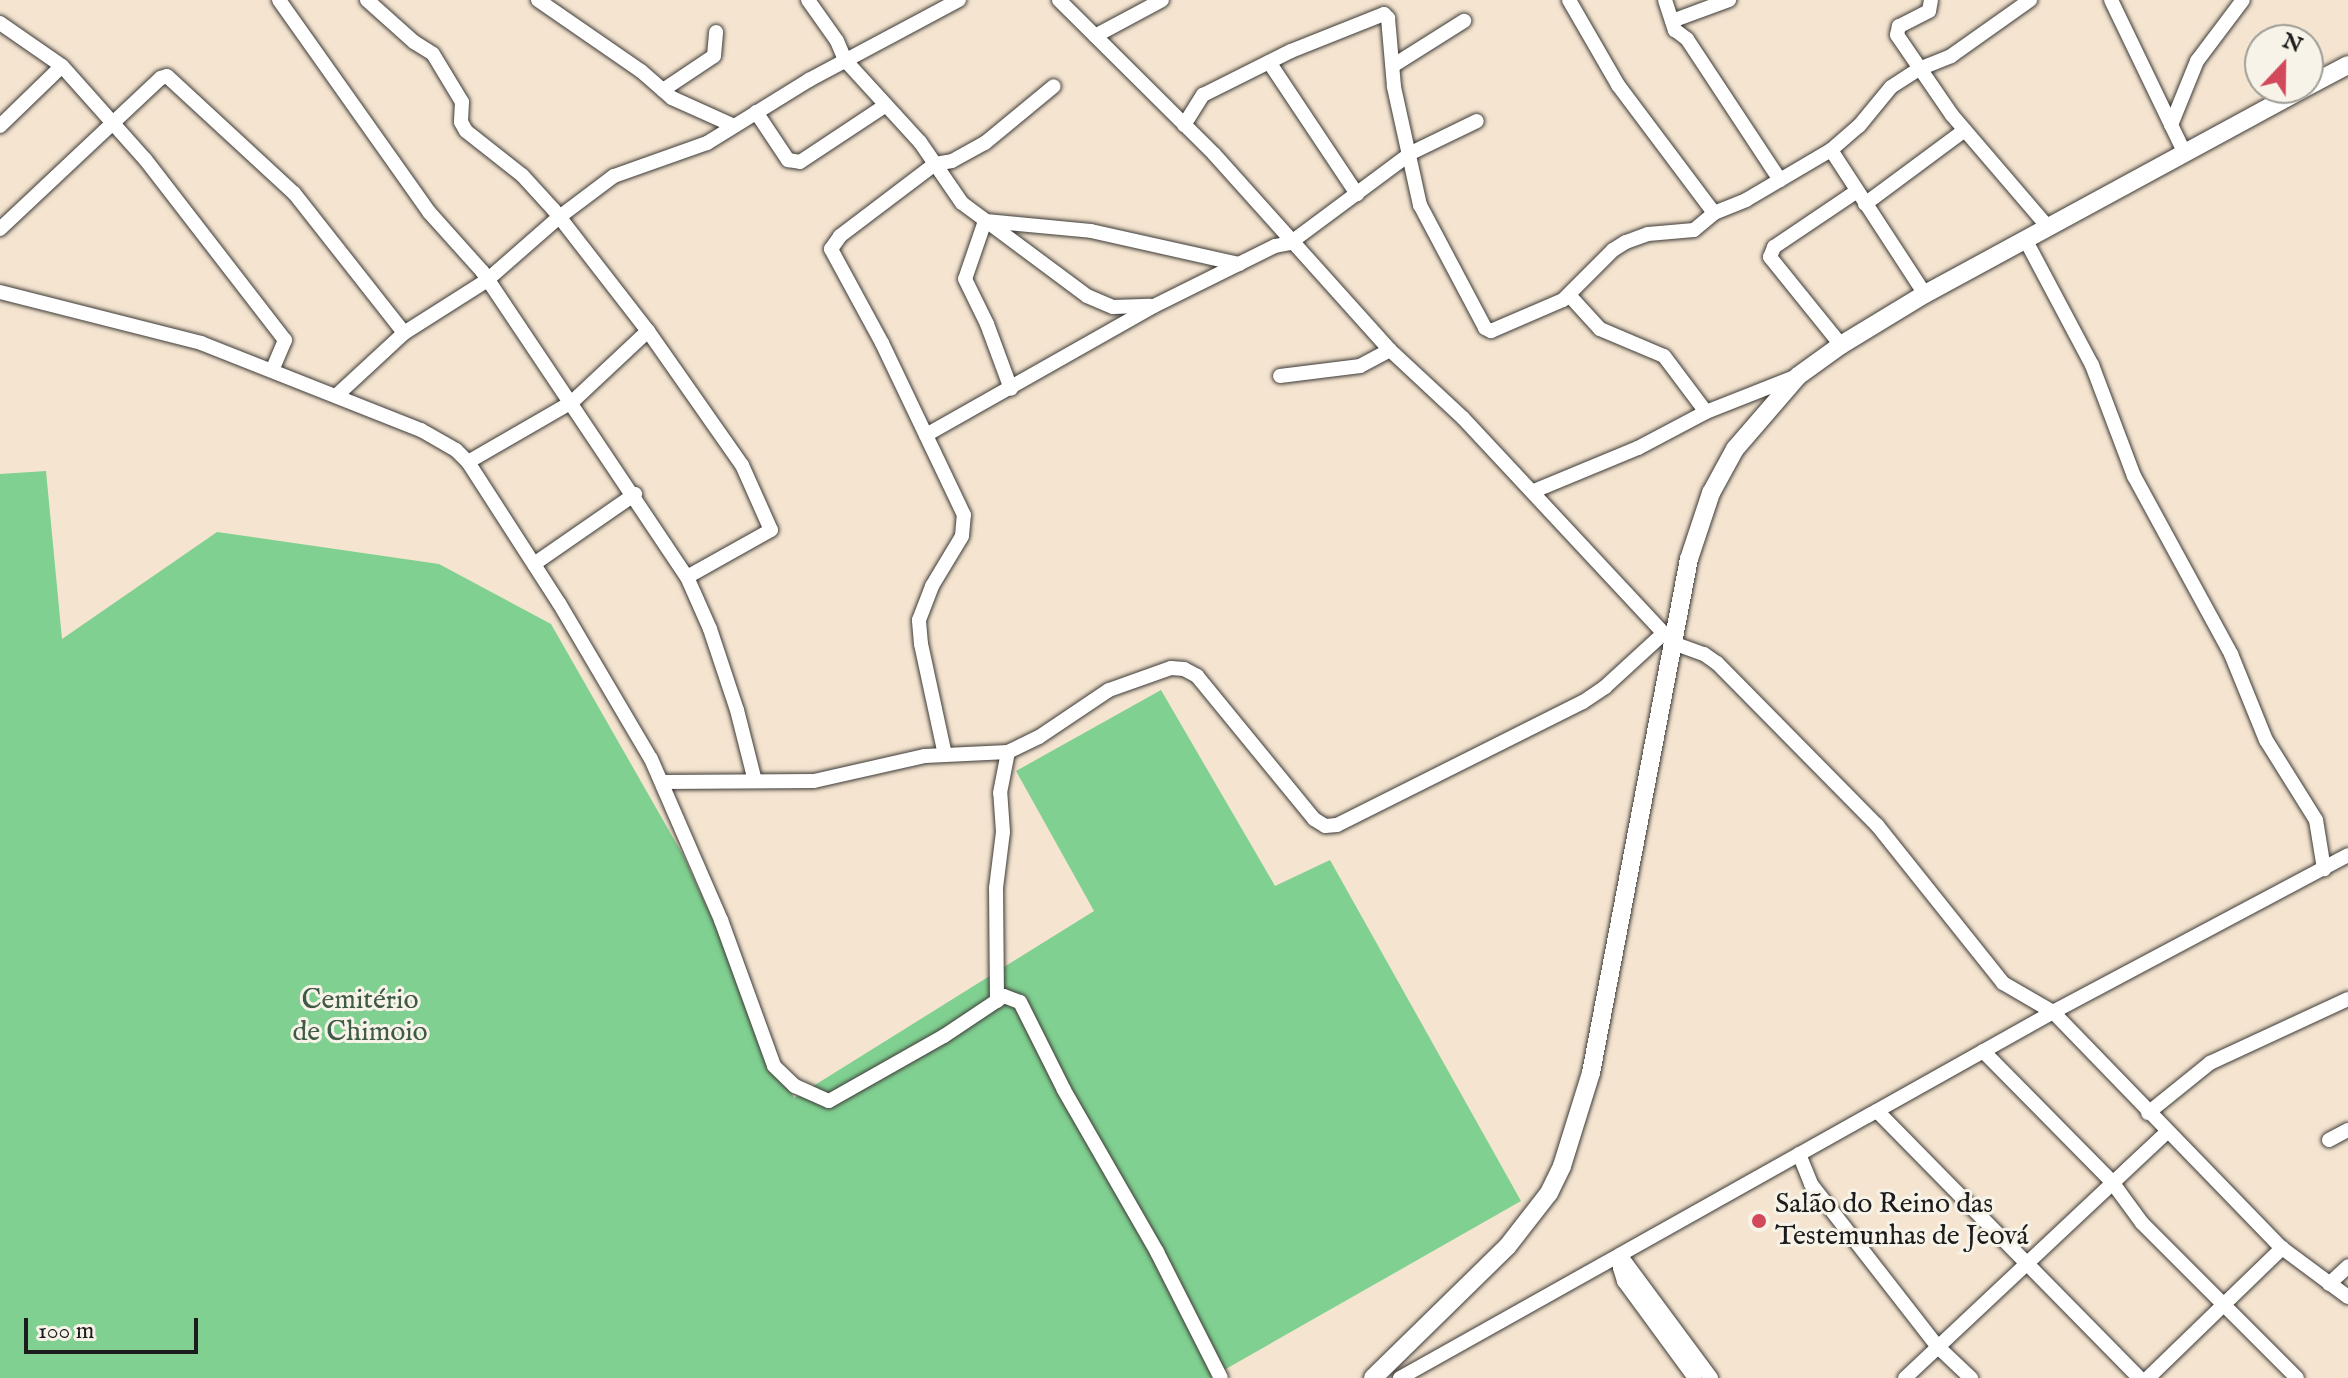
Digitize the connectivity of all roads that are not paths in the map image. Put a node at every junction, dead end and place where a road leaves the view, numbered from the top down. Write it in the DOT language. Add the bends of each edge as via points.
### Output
graph roads {
  1 [pos="279,0"];
  2 [pos="367,0"];
  3 [pos="808,0"];
  4 [pos="959,0"];
  5 [pos="1059,0"];
  6 [pos="1162,0"];
  7 [pos="1569,0"];
  8 [pos="1665,0"];
  9 [pos="1729,0"];
  10 [pos="1931,0"];
  11 [pos="2030,0"];
  12 [pos="2111,0"];
  13 [pos="2243,0"];
  14 [pos="545,2"];
  15 [pos="1464,21"];
  16 [pos="1672,21"];
  17 [pos="0,23"];
  18 [pos="716,32"];
  19 [pos="1095,36"];
  20 [pos="845,60"];
  21 [pos="1269,62"];
  22 [pos="1394,65"];
  23 [pos="2348,65"];
  24 [pos="62,66"];
  25 [pos="1919,69"];
  26 [pos="2324,78"];
  27 [pos="1054,86"];
  28 [pos="663,90"];
  29 [pos="2274,104"];
  30 [pos="886,105"];
  31 [pos="756,112"];
  32 [pos="1477,121"];
  33 [pos="114,123"];
  34 [pos="1184,125"];
  35 [pos="2171,125"];
  36 [pos="0,126"];
  37 [pos="734,126"];
  38 [pos="1965,130"];
  39 [pos="1831,150"];
  40 [pos="2184,152"];
  41 [pos="1411,153"];
  42 [pos="935,164"];
  43 [pos="1780,180"];
  44 [pos="1357,194"];
  45 [pos="1861,197"];
  46 [pos="1714,213"];
  47 [pos="558,218"];
  48 [pos="985,221"];
  49 [pos="2048,227"];
  50 [pos="0,229"];
  51 [pos="2025,239"];
  52 [pos="1290,243"];
  53 [pos="1239,264"];
  54 [pos="486,281"];
  55 [pos="0,292"];
  56 [pos="1925,294"];
  57 [pos="1569,295"];
  58 [pos="1154,306"];
  59 [pos="648,331"];
  60 [pos="404,333"];
  61 [pos="1841,345"];
  62 [pos="1390,350"];
  63 [pos="272,370"];
  64 [pos="1280,376"];
  65 [pos="1798,376"];
  66 [pos="1011,389"];
  67 [pos="336,396"];
  68 [pos="572,402"];
  69 [pos="1706,412"];
  70 [pos="926,435"];
  71 [pos="468,462"];
  72 [pos="1534,491"];
  73 [pos="635,494"];
  74 [pos="534,564"];
  75 [pos="687,577"];
  76 [pos="1669,638"];
  77 [pos="1008,752"];
  78 [pos="945,755"];
  79 [pos="755,781"];
  80 [pos="662,782"];
  81 [pos="2348,855"];
  82 [pos="2324,869"];
  83 [pos="2348,999"];
  84 [pos="997,1001"];
  85 [pos="2053,1012"];
  86 [pos="1983,1051"];
  87 [pos="1877,1111"];
  88 [pos="2148,1113"];
  89 [pos="2348,1130"];
  90 [pos="2167,1132"];
  91 [pos="2329,1140"];
  92 [pos="1799,1154"];
  93 [pos="2112,1182"];
  94 [pos="2282,1248"];
  95 [pos="1622,1258"];
  96 [pos="2029,1264"];
  97 [pos="2348,1266"];
  98 [pos="2329,1284"];
  99 [pos="2348,1297"];
  100 [pos="2227,1304"];
  101 [pos="1937,1346"];
  102 [pos="1221,1378"];
  103 [pos="1373,1378"];
  104 [pos="1400,1378"];
  105 [pos="1695,1378"];
  106 [pos="1711,1378"];
  107 [pos="1905,1378"];
  108 [pos="1971,1378"];
  109 [pos="2139,1378"];
  110 [pos="2148,1378"];
  111 [pos="2297,1378"];
  1 -- 54 [label="street" via="429,212"];
  2 -- 47 [label="street" via="433,54 462,102 466,131 522,175"];
  3 -- 20 [label="street"];
  4 -- 20 [label="street"];
  5 -- 19 [label="street"];
  6 -- 19 [label="street"];
  7 -- 46 [label="street" via="1618,85"];
  8 -- 16 [label="street"];
  9 -- 16 [label="street"];
  10 -- 25 [label="street" via="1929,11 1896,30"];
  11 -- 25 [label="street" via="1951,56"];
  12 -- 35 [label="street"];
  13 -- 35 [label="street" via="2197,61"];
  14 -- 28 [label="street"];
  15 -- 22 [label="street"];
  16 -- 43 [label="street"];
  17 -- 24 [label="street"];
  18 -- 28 [label="street" via="714,56"];
  19 -- 34 [label="street"];
  20 -- 30 [label="street"];
  20 -- 31 [label="street"];
  21 -- 22 [label="street" via="1379,14 1388,18"];
  21 -- 34 [label="street" via="1203,95"];
  21 -- 44 [label="street"];
  22 -- 41 [label="street" via="1394,87"];
  23 -- 26 [label="street"];
  24 -- 33 [label="street"];
  24 -- 36 [label="street"];
  25 -- 38 [label="street"];
  25 -- 39 [label="street" via="1891,87"];
  27 -- 42 [label="street" via="985,143"];
  28 -- 37 [label="street"];
  29 -- 40 [label="street"];
  30 -- 31 [label="street" via="793,163"];
  30 -- 42 [label="street"];
  31 -- 37 [label="street"];
  32 -- 41 [label="street"];
  33 -- 50 [label="street"];
  33 -- 60 [label="street" via="161,78 172,78 294,193"];
  33 -- 63 [label="street" via="285,340"];
  34 -- 52 [label="street"];
  35 -- 40 [label="street"];
  37 -- 47 [label="street" via="691,150 614,176"];
  38 -- 45 [label="street"];
  38 -- 49 [label="street"];
  39 -- 43 [label="street"];
  39 -- 45 [label="street"];
  40 -- 49 [label="street"];
  41 -- 44 [label="street"];
  41 -- 57 [label="street" via="1420,205 1485,328 1491,331"];
  42 -- 48 [label="street" via="954,194"];
  42 -- 70 [label="street" via="840,236 831,249"];
  43 -- 46 [label="street"];
  44 -- 52 [label="street"];
  45 -- 56 [label="street"];
  45 -- 61 [label="street" via="1774,247 1770,257"];
  46 -- 57 [label="street" via="1694,230 1648,234 1626,242"];
  47 -- 54 [label="street"];
  47 -- 59 [label="street"];
  48 -- 53 [label="street" via="1091,231"];
  48 -- 58 [label="street" via="1101,304"];
  48 -- 66 [label="street" via="965,279"];
  49 -- 51 [label="street"];
  51 -- 56 [label="street"];
  51 -- 82 [label="street" via="2092,365 2134,476 2231,654 2266,740 2316,820"];
  52 -- 53 [label="street"];
  52 -- 62 [label="street"];
  53 -- 58 [label="street"];
  54 -- 60 [label="street"];
  54 -- 68 [label="street"];
  55 -- 63 [label="street" via="185,337"];
  56 -- 61 [label="street"];
  57 -- 69 [label="street" via="1600,329 1664,356"];
  58 -- 66 [label="street"];
  59 -- 68 [label="street"];
  59 -- 75 [label="street" via="742,465 770,526 768,534"];
  60 -- 67 [label="street"];
  61 -- 65 [label="street"];
  62 -- 64 [label="street" via="1360,366"];
  62 -- 72 [label="street"];
  63 -- 67 [label="street"];
  65 -- 69 [label="street"];
  65 -- 76 [label="street" via="1721,470 1689,559"];
  66 -- 70 [label="street"];
  67 -- 71 [label="street" via="421,430"];
  68 -- 71 [label="street"];
  68 -- 73 [label="street"];
  69 -- 72 [label="street" via="1638,448"];
  70 -- 78 [label="street" via="965,526 919,620"];
  71 -- 74 [label="street"];
  72 -- 76 [label="street"];
  73 -- 74 [label="street"];
  73 -- 75 [label="street"];
  74 -- 80 [label="street"];
  75 -- 79 [label="street" via="724,669"];
  76 -- 77 [label="street" via="1583,702 1337,825 1314,819 1197,676 1184,669 1171,668 1109,690"];
  76 -- 85 [label="street" via="1717,663 1877,825 2003,983"];
  76 -- 103 [label="street" via="1591,1073 1562,1166 1549,1193 1507,1247"];
  77 -- 78 [label="street"];
  77 -- 84 [label="street" via="1000,793"];
  78 -- 79 [label="street" via="882,763 814,781"];
  79 -- 80 [label="street"];
  80 -- 84 [label="street" via="721,920 766,1052 795,1086 829,1101"];
  81 -- 82 [label="street"];
  82 -- 85 [label="street"];
  83 -- 88 [label="street" via="2210,1063"];
  84 -- 102 [label="street" via="1004,996 1020,1002"];
  85 -- 86 [label="street"];
  85 -- 88 [label="street"];
  86 -- 87 [label="street"];
  86 -- 93 [label="street"];
  87 -- 92 [label="street"];
  87 -- 96 [label="street"];
  88 -- 90 [label="street"];
  89 -- 91 [label="street"];
  90 -- 93 [label="street"];
  90 -- 94 [label="street"];
  92 -- 95 [label="street"];
  92 -- 101 [label="street" via="1811,1184"];
  93 -- 96 [label="street"];
  93 -- 100 [label="street" via="2142,1223"];
  94 -- 98 [label="street"];
  94 -- 100 [label="street"];
  95 -- 104 [label="street"];
  95 -- 105 [label="street" via="1624,1281"];
  95 -- 106 [label="street"];
  96 -- 101 [label="street"];
  96 -- 109 [label="street"];
  97 -- 98 [label="street"];
  98 -- 99 [label="street"];
  100 -- 110 [label="street"];
  100 -- 111 [label="street"];
  101 -- 107 [label="street"];
  101 -- 108 [label="street"];
}
